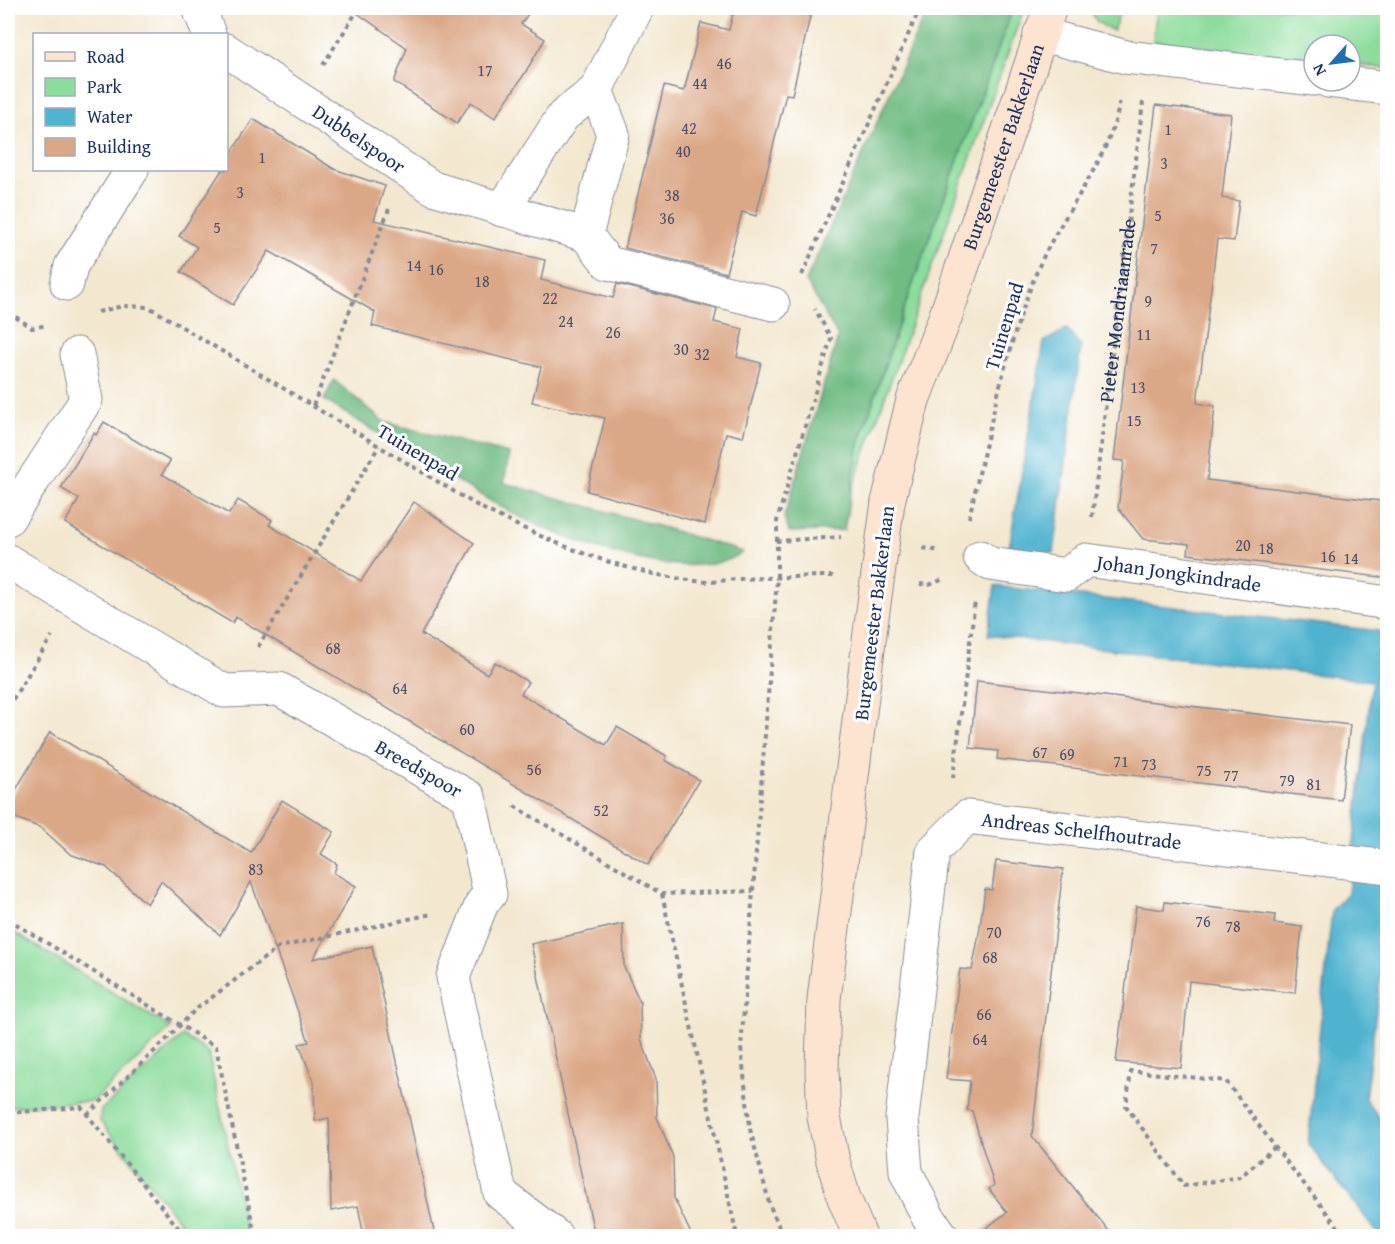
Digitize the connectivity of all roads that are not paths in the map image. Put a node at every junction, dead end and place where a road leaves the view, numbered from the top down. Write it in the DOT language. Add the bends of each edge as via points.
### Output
graph roads {
  1 [pos="199,8"];
  2 [pos="637,8"];
  3 [pos="1045,21"];
  4 [pos="209,33"];
  5 [pos="228,51"];
  6 [pos="1302,78"];
  7 [pos="1362,85"];
  8 [pos="1388,88"];
  9 [pos="596,90"];
  10 [pos="131,171"];
  11 [pos="502,210"];
  12 [pos="586,234"];
  13 [pos="67,284"];
  14 [pos="774,304"];
  15 [pos="77,354"];
  16 [pos="8,519"];
  17 [pos="971,555"];
  18 [pos="8,561"];
  19 [pos="1388,603"];
  20 [pos="1388,867"];
  21 [pos="556,1236"];
  22 [pos="861,1236"];
  23 [pos="942,1236"];
  1 -- 4 [label="street"];
  2 -- 9 [label="street"];
  3 -- 6 [label="street" via="1137,59"];
  3 -- 22 [label="street, Burgemeester Bakkerlaan, bridge" via="945,318 913,400 888,502 824,999 824,1117 844,1198"];
  5 -- 11 [label="street, Dubbelspoor" via="433,188"];
  7 -- 8 [label="street"];
  9 -- 11 [label="street" via="563,116"];
  9 -- 12 [label="street" via="613,134"];
  10 -- 13 [label="street" via="71,266"];
  11 -- 12 [label="street, Dubbelspoor"];
  12 -- 14 [label="street" via="608,263"];
  15 -- 16 [label="street" via="86,400"];
  17 -- 19 [label="street, Johan Jongkindrade" via="990,564 1067,575 1086,560"];
  18 -- 21 [label="street, Breedspoor" via="224,691 279,689 469,797 490,894 482,903 453,977 500,1193"];
  20 -- 23 [label="street, Andreas Schelfhoutrade" via="967,817 933,851 902,1118 906,1172 928,1218"];
}
